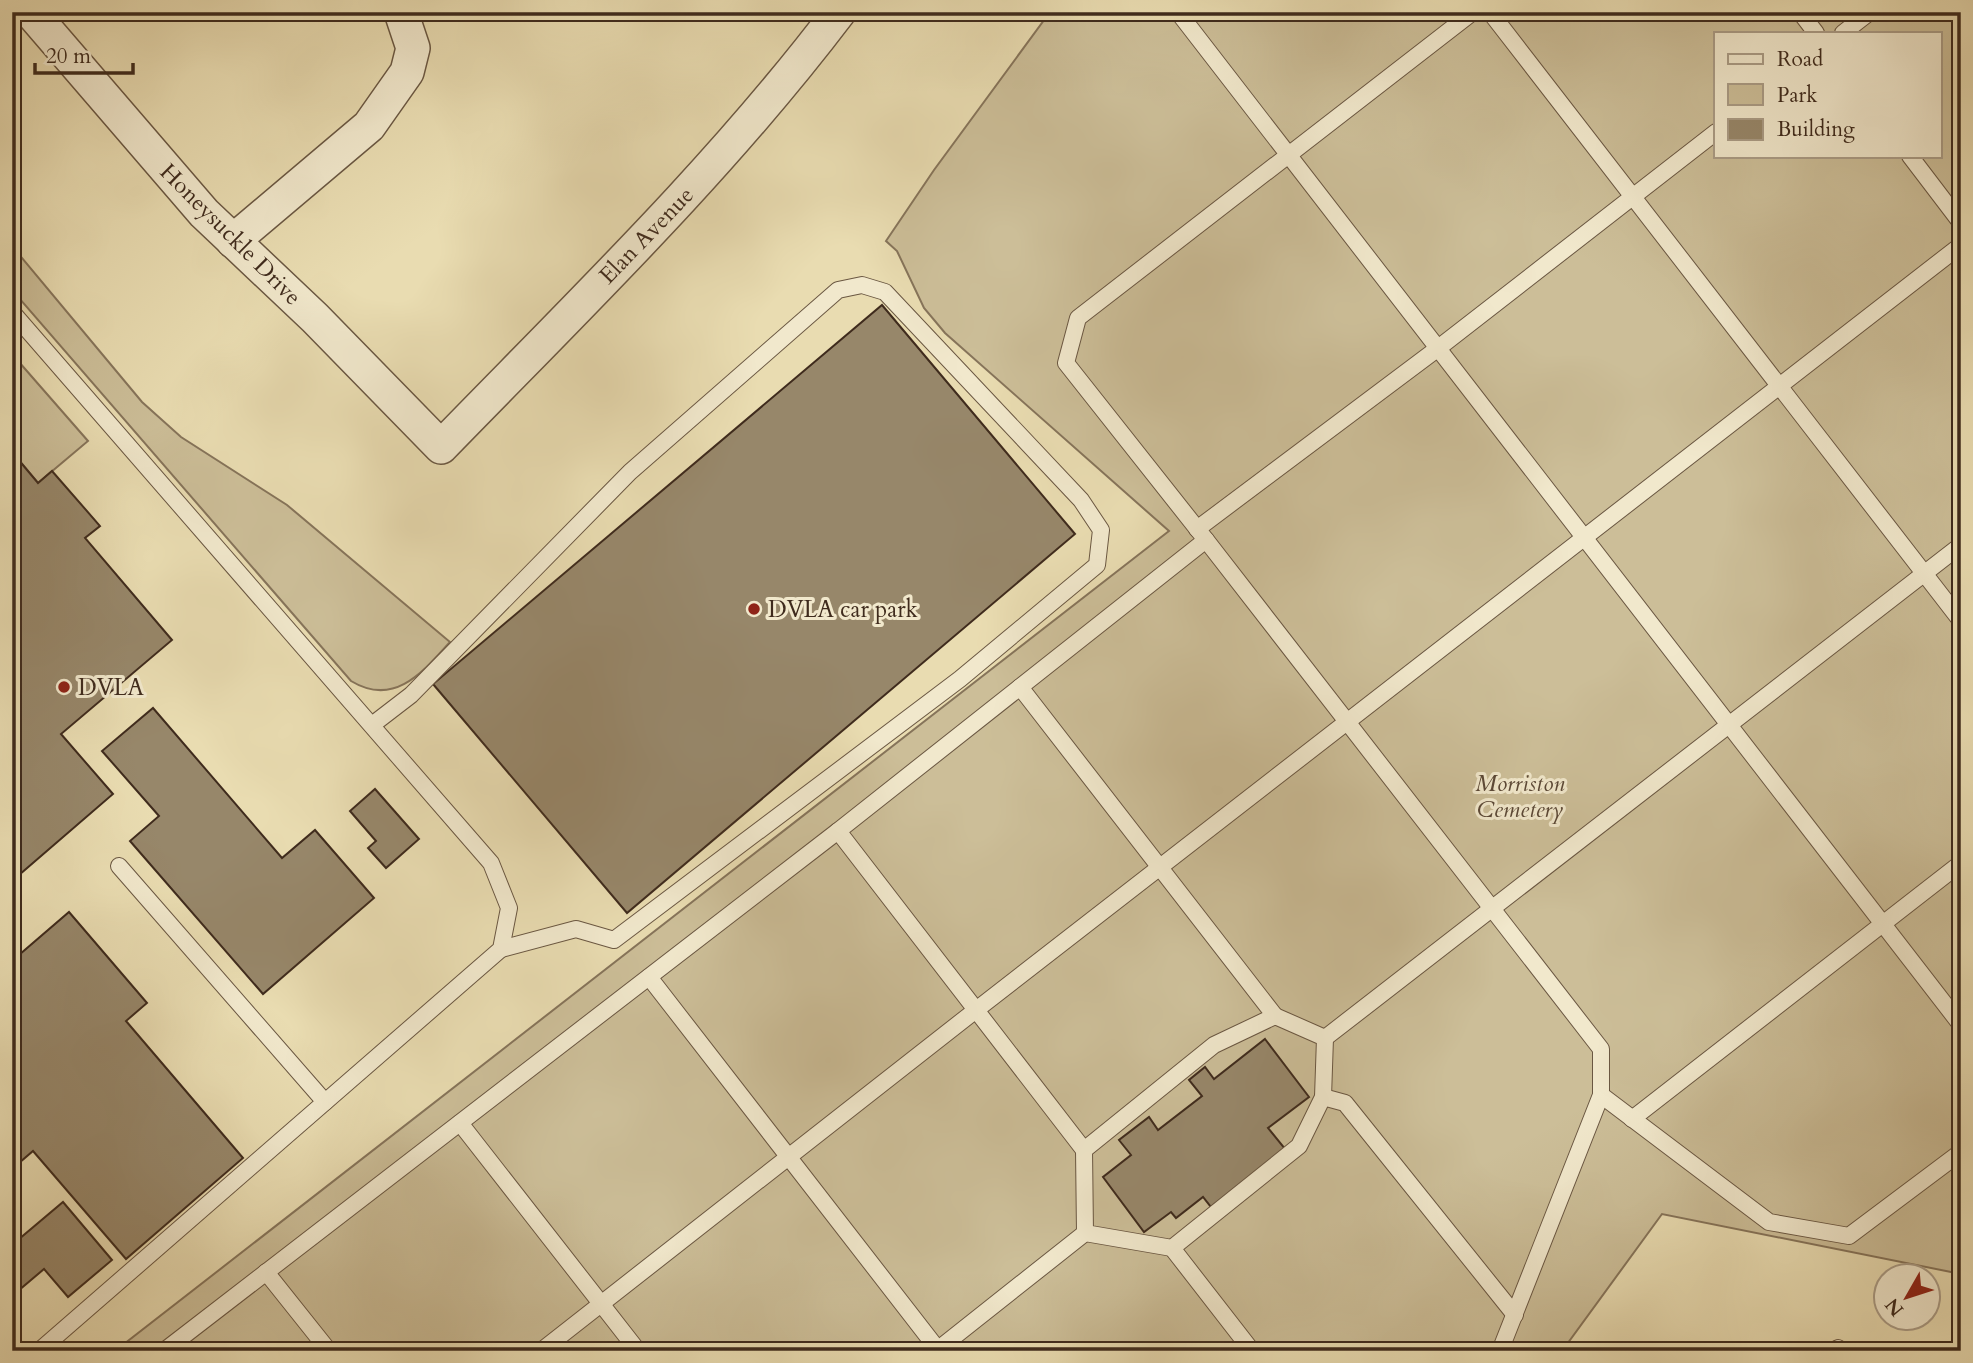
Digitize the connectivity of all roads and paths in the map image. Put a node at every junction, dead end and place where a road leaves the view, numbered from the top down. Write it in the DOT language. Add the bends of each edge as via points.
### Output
graph roads {
  1 [pos="31,12"];
  2 [pos="401,12"];
  3 [pos="839,12"];
  4 [pos="1178,12"];
  5 [pos="1473,12"];
  6 [pos="1489,12"];
  7 [pos="1800,12"];
  8 [pos="1870,12"];
  9 [pos="1815,32"];
  10 [pos="1844,32"];
  11 [pos="1714,134"];
  12 [pos="1288,156"];
  13 [pos="1911,158"];
  14 [pos="1632,197"];
  15 [pos="1961,223"];
  16 [pos="233,240"];
  17 [pos="1961,245"];
  18 [pos="12,312"];
  19 [pos="1437,349"];
  20 [pos="1779,387"];
  21 [pos="441,447"];
  22 [pos="1201,534"];
  23 [pos="1583,539"];
  24 [pos="1961,545"];
  25 [pos="1923,574"];
  26 [pos="1961,621"];
  27 [pos="1020,687"];
  28 [pos="1346,723"];
  29 [pos="372,725"];
  30 [pos="1728,726"];
  31 [pos="838,831"];
  32 [pos="1961,863"];
  33 [pos="118,866"];
  34 [pos="1160,867"];
  35 [pos="1492,910"];
  36 [pos="1882,924"];
  37 [pos="501,949"];
  38 [pos="649,977"];
  39 [pos="976,1010"];
  40 [pos="1275,1016"];
  41 [pos="1961,1025"];
  42 [pos="1325,1038"];
  43 [pos="1601,1095"];
  44 [pos="1323,1097"];
  45 [pos="325,1102"];
  46 [pos="1632,1119"];
  47 [pos="460,1123"];
  48 [pos="1084,1150"];
  49 [pos="1961,1152"];
  50 [pos="789,1157"];
  51 [pos="1085,1233"];
  52 [pos="1172,1248"];
  53 [pos="267,1272"];
  54 [pos="601,1303"];
  55 [pos="1515,1315"];
  56 [pos="938,1350"];
  57 [pos="39,1351"];
  58 [pos="164,1351"];
  59 [pos="329,1351"];
  60 [pos="541,1351"];
  61 [pos="638,1351"];
  62 [pos="1252,1351"];
  63 [pos="1500,1351"];
  1 -- 16 [label="street, Honeysuckle Drive" via="204,213"];
  2 -- 16 [label="street" via="413,48 407,72 369,126"];
  3 -- 21 [label="street, Elan Avenue" via="800,64 673,209"];
  4 -- 12 [label="lane"];
  5 -- 12 [label="lane"];
  6 -- 14 [label="lane"];
  7 -- 9 [label="lane"];
  8 -- 10 [label="lane"];
  11 -- 14 [label="lane"];
  12 -- 19 [label="lane"];
  12 -- 22 [label="lane" via="1078,318 1066,363"];
  13 -- 15 [label="lane"];
  14 -- 19 [label="lane"];
  14 -- 20 [label="lane"];
  16 -- 21 [label="street, Honeysuckle Drive"];
  17 -- 20 [label="lane"];
  18 -- 29 [label="lane"];
  19 -- 22 [label="lane"];
  19 -- 23 [label="lane"];
  20 -- 23 [label="lane"];
  20 -- 25 [label="lane"];
  22 -- 27 [label="lane"];
  22 -- 28 [label="lane"];
  23 -- 28 [label="lane"];
  23 -- 30 [label="lane"];
  24 -- 25 [label="lane"];
  25 -- 26 [label="lane"];
  25 -- 30 [label="lane"];
  27 -- 31 [label="lane"];
  27 -- 34 [label="lane"];
  28 -- 34 [label="lane"];
  28 -- 35 [label="lane"];
  29 -- 37 [label="lane" via="491,863 509,908"];
  29 -- 37 [label="lane" via="411,695 630,472 838,290 862,285 885,292 1081,500 1101,530 1097,565 960,679 614,940 576,929"];
  30 -- 35 [label="lane"];
  30 -- 36 [label="lane"];
  31 -- 38 [label="lane"];
  31 -- 39 [label="lane"];
  32 -- 36 [label="lane"];
  33 -- 45 [label="lane"];
  34 -- 39 [label="lane"];
  34 -- 40 [label="lane"];
  35 -- 42 [label="lane"];
  35 -- 43 [label="lane" via="1601,1049"];
  36 -- 41 [label="lane"];
  36 -- 46 [label="lane"];
  37 -- 45 [label="lane"];
  38 -- 47 [label="lane"];
  38 -- 50 [label="lane"];
  39 -- 48 [label="lane"];
  39 -- 50 [label="lane"];
  40 -- 42 [label="lane"];
  40 -- 48 [label="lane" via="1214,1045"];
  42 -- 44 [label="lane"];
  43 -- 46 [label="lane"];
  43 -- 55 [label="lane"];
  44 -- 52 [label="lane" via="1299,1146"];
  44 -- 55 [label="lane" via="1345,1103"];
  45 -- 57 [label="lane"];
  46 -- 49 [label="lane" via="1769,1222 1849,1236"];
  47 -- 53 [label="lane"];
  47 -- 54 [label="lane"];
  48 -- 51 [label="lane"];
  50 -- 54 [label="lane"];
  50 -- 56 [label="lane"];
  51 -- 52 [label="lane"];
  51 -- 56 [label="lane"];
  52 -- 62 [label="lane"];
  53 -- 58 [label="lane"];
  53 -- 59 [label="lane"];
  54 -- 60 [label="lane"];
  54 -- 61 [label="lane"];
  55 -- 63 [label="lane"];
}
